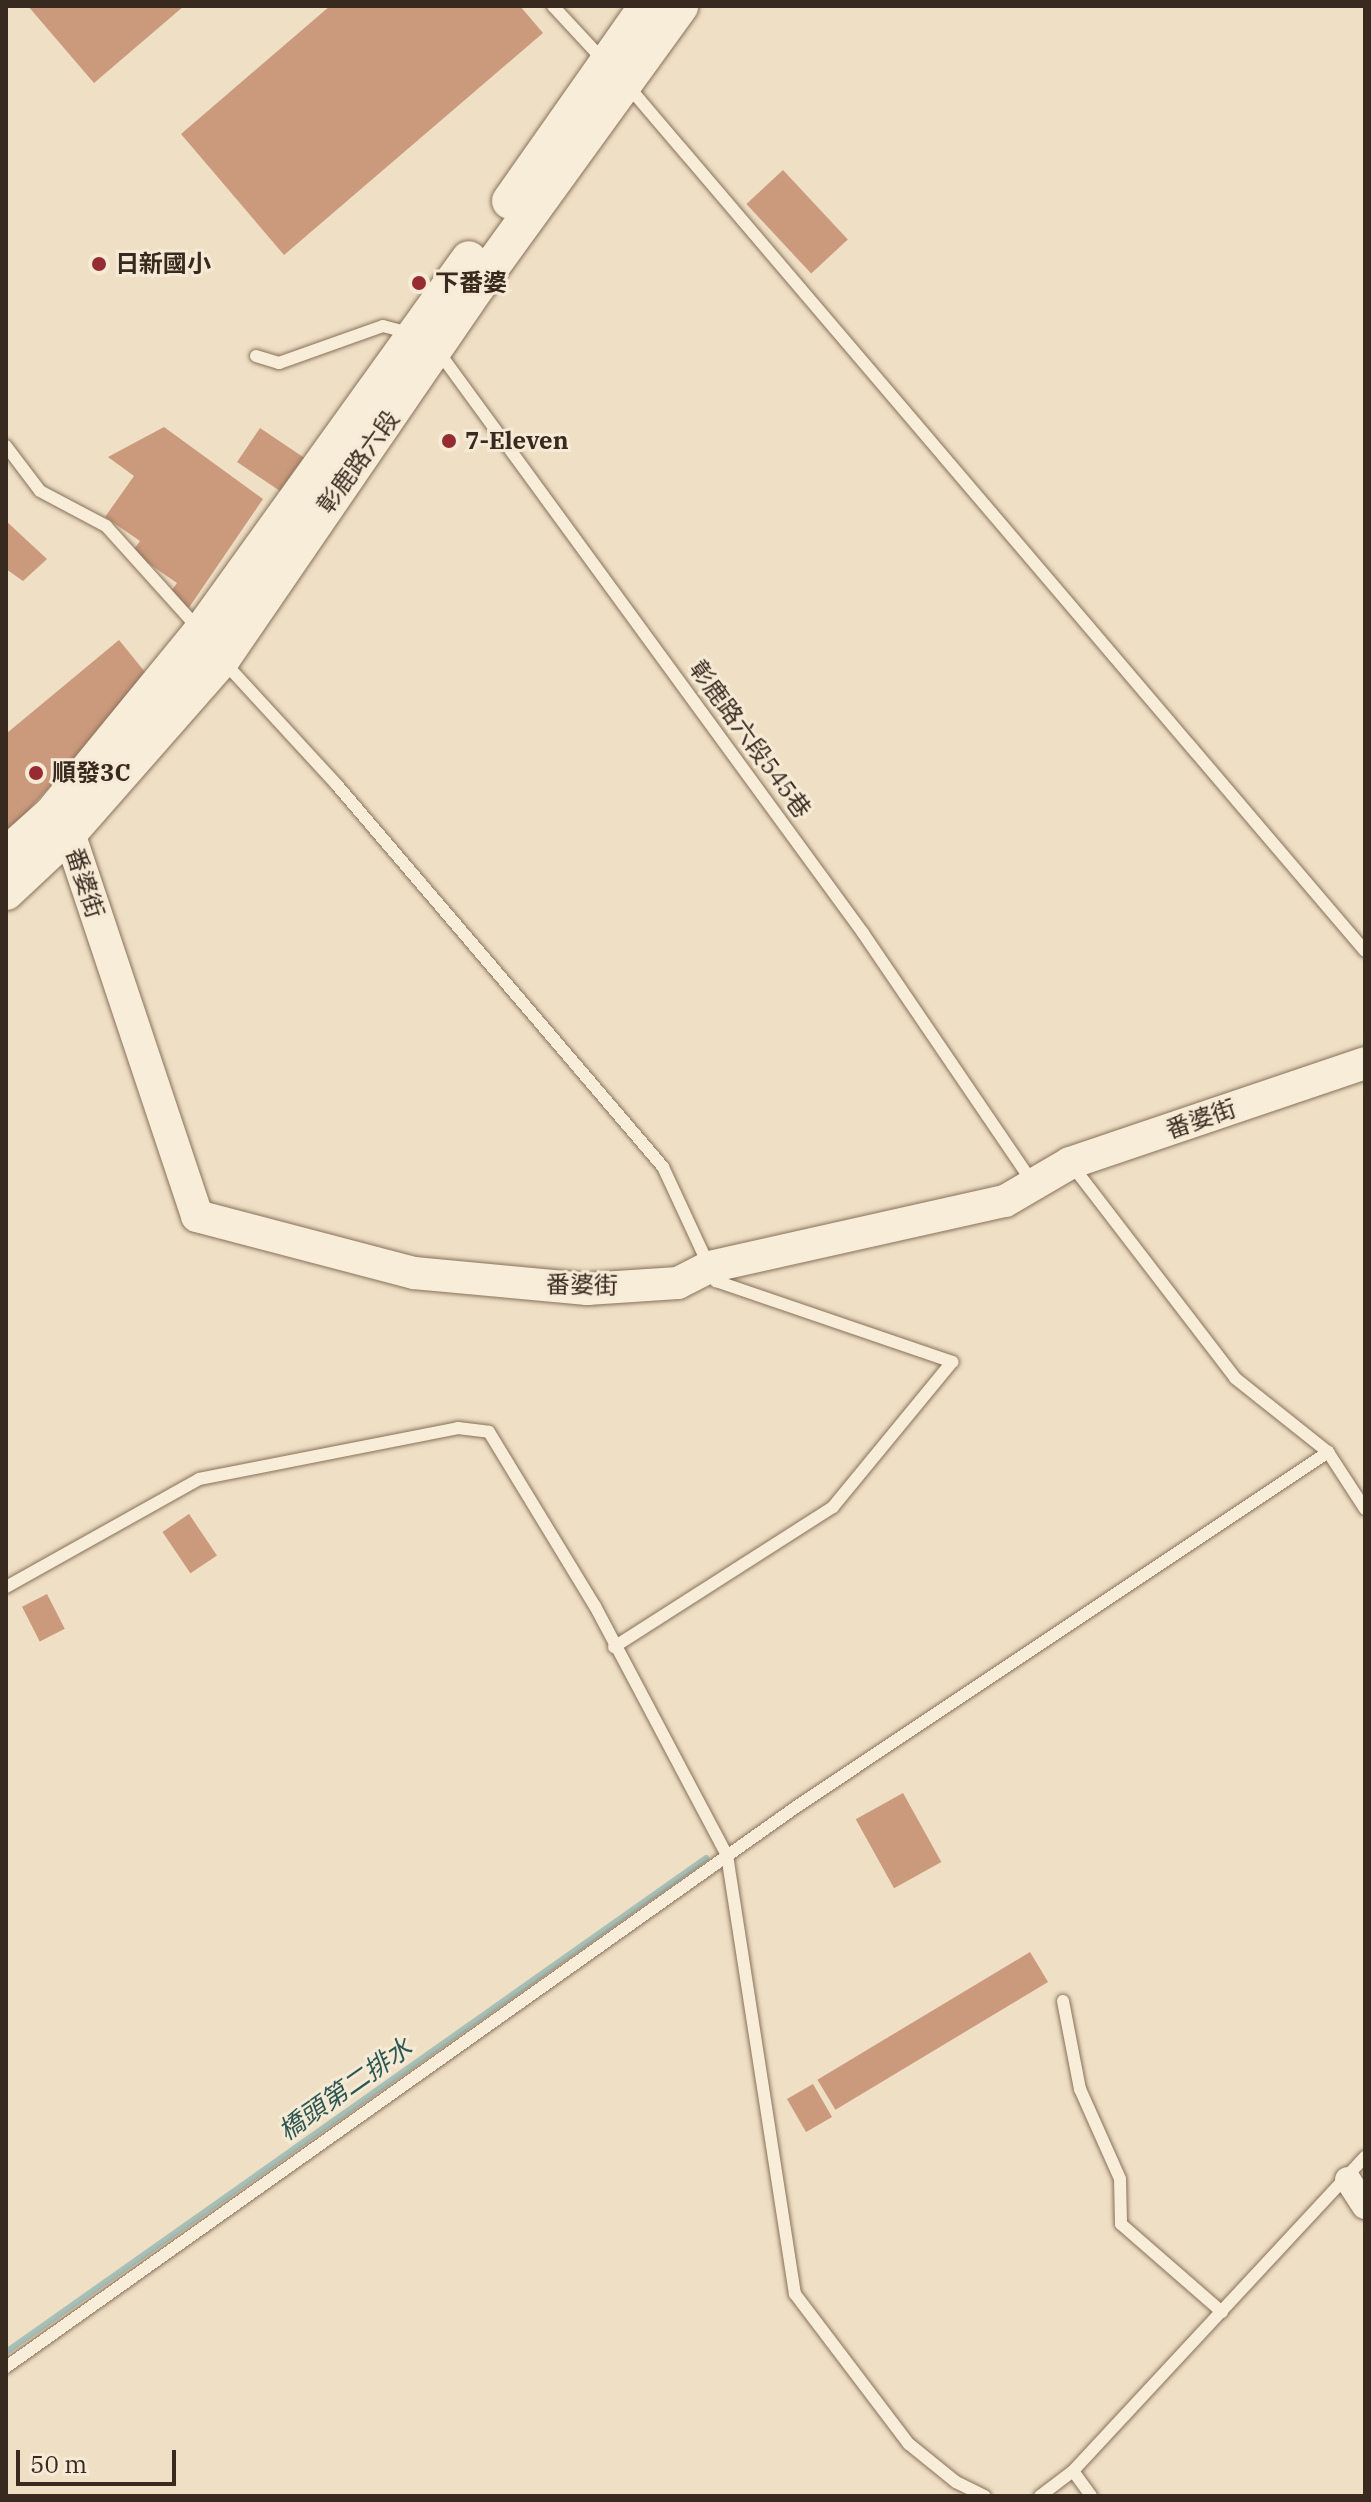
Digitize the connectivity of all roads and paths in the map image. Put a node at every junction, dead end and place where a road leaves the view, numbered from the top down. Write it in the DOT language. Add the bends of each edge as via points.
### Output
graph roads {
  1 [pos="553,6"];
  2 [pos="647,6"];
  3 [pos="680,6"];
  4 [pos="617,75"];
  5 [pos="426,343"];
  6 [pos="256,356"];
  7 [pos="6,446"];
  8 [pos="212,646"];
  9 [pos="61,823"];
  10 [pos="6,855"];
  11 [pos="6,892"];
  12 [pos="1365,951"];
  13 [pos="1365,1063"];
  14 [pos="1070,1163"];
  15 [pos="1034,1184"];
  16 [pos="709,1267"];
  17 [pos="1328,1452"];
  18 [pos="1365,1509"];
  19 [pos="6,1587"];
  20 [pos="614,1647"];
  21 [pos="727,1855"];
  22 [pos="1063,2001"];
  23 [pos="1365,2157"];
  24 [pos="1348,2180"];
  25 [pos="1365,2206"];
  26 [pos="1222,2312"];
  27 [pos="6,2367"];
  28 [pos="1073,2471"];
  29 [pos="985,2496"];
  30 [pos="1040,2496"];
  31 [pos="1091,2496"];
  1 -- 4 [label="lane"];
  2 -- 4 [label="main road, 彰鹿路六段"];
  3 -- 4 [label="main road, 彰鹿路六段"];
  4 -- 5 [label="main road, 彰鹿路六段" via="479,284"];
  4 -- 12 [label="lane"];
  5 -- 6 [label="lane" via="383,326 279,363"];
  5 -- 8 [label="main road, 彰鹿路六段"];
  5 -- 15 [label="lane, 彰鹿路六段545巷" via="458,371 863,933"];
  7 -- 8 [label="lane" via="40,491 106,526"];
  8 -- 9 [label="main road, 彰鹿路六段"];
  8 -- 16 [label="lane" via="663,1167"];
  9 -- 10 [label="main road, 彰鹿路六段"];
  9 -- 11 [label="main road, 彰鹿路六段"];
  9 -- 16 [label="street, 番婆街" via="197,1216 414,1273 587,1289 678,1283"];
  13 -- 14 [label="street, 番婆街"];
  14 -- 15 [label="street, 番婆街"];
  14 -- 17 [label="lane" via="1235,1378"];
  15 -- 16 [label="street, 番婆街" via="1005,1201"];
  16 -- 20 [label="lane" via="716,1281 952,1362 833,1507"];
  17 -- 18 [label="lane"];
  17 -- 21 [label="lane"];
  19 -- 20 [label="lane" via="199,1479 458,1428 489,1432 595,1606"];
  20 -- 21 [label="lane"];
  21 -- 27 [label="lane"];
  21 -- 29 [label="lane" via="795,2294 909,2444 956,2482"];
  22 -- 26 [label="lane" via="1080,2089 1120,2179 1121,2224"];
  23 -- 24 [label="lane"];
  24 -- 25 [label="street"];
  24 -- 26 [label="lane"];
  26 -- 28 [label="lane"];
  28 -- 30 [label="lane"];
  28 -- 31 [label="lane"];
}
